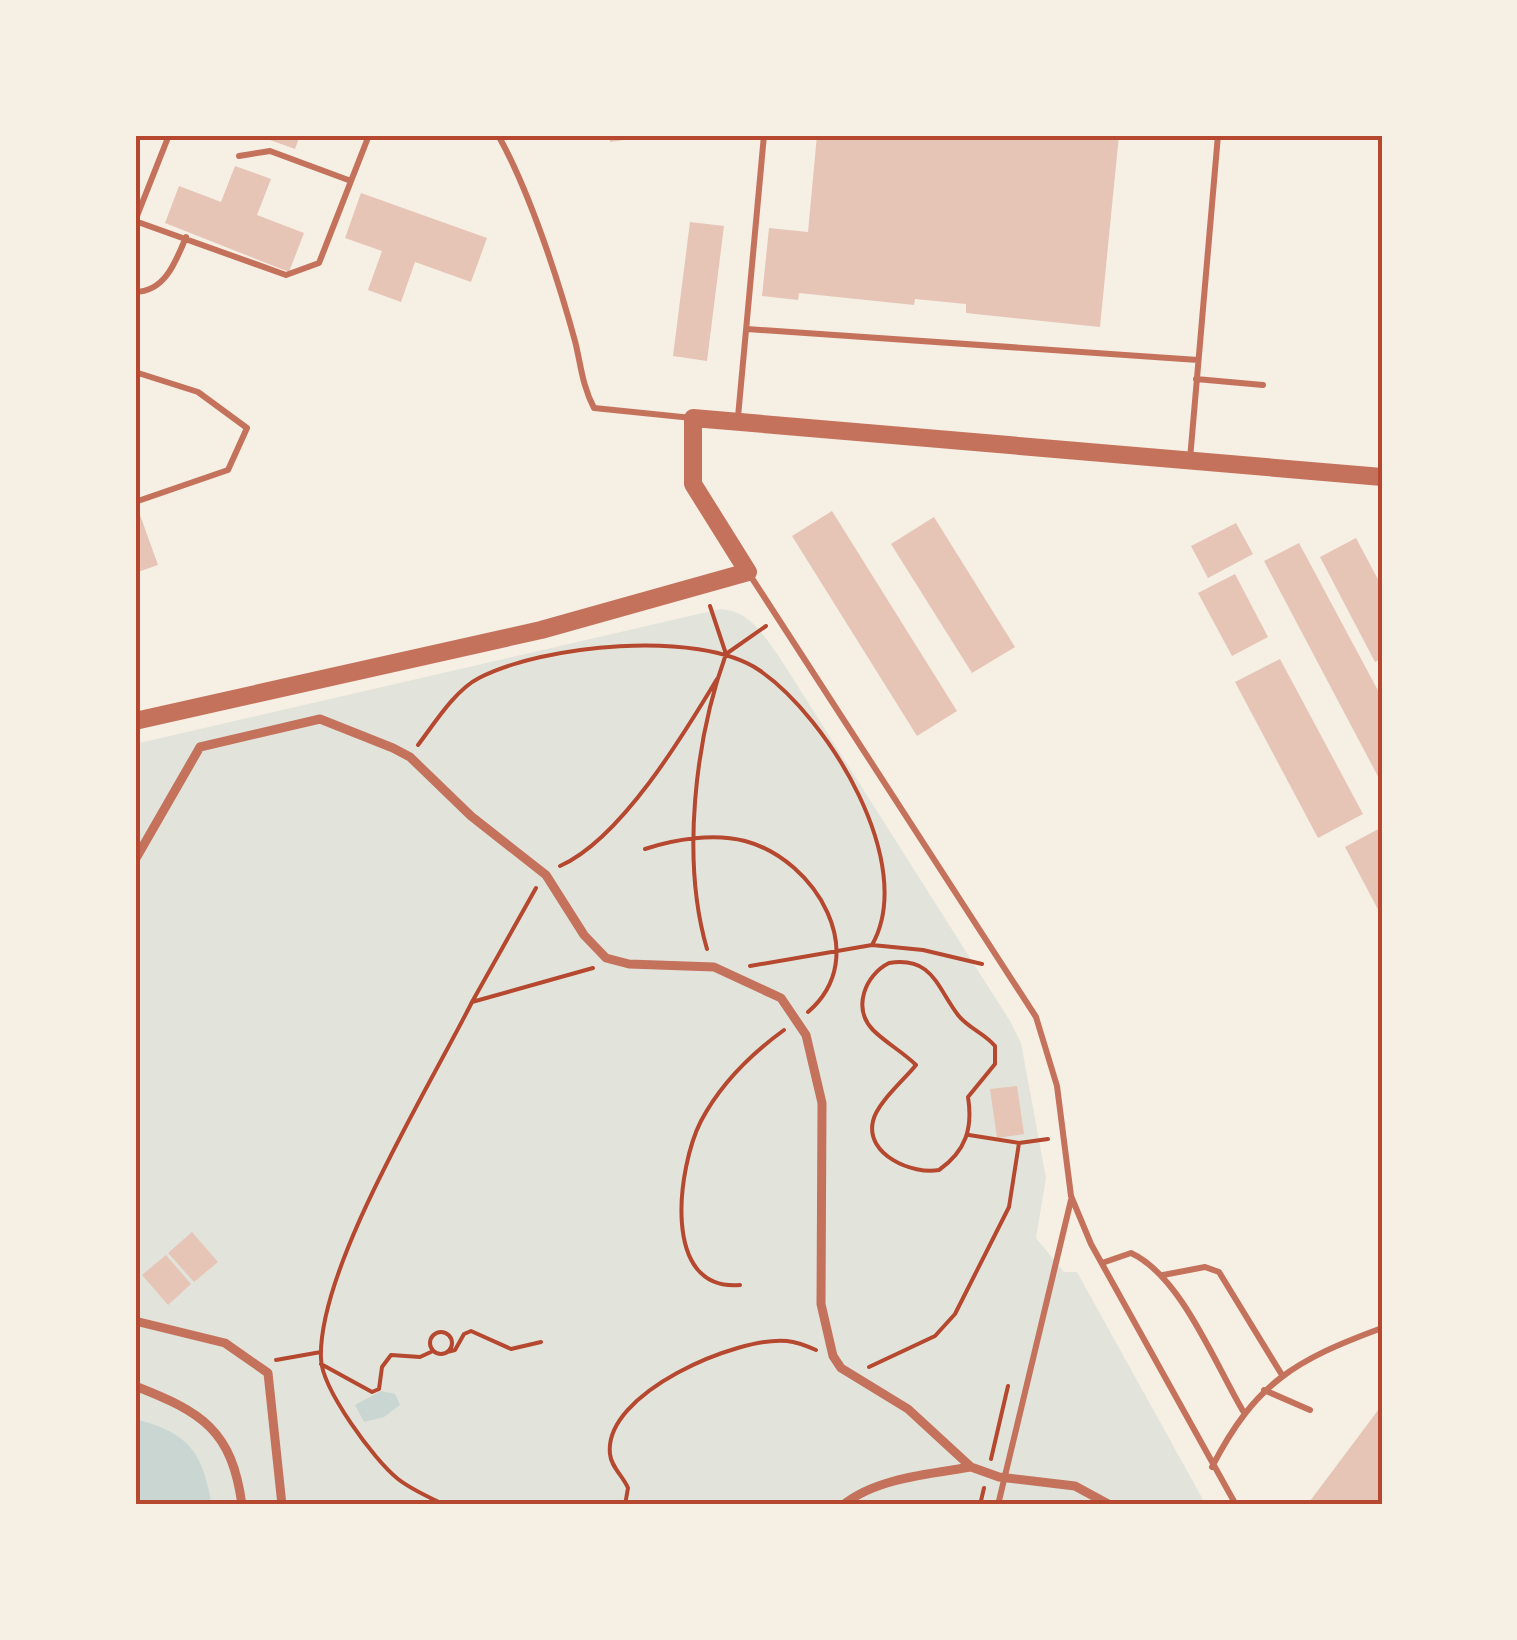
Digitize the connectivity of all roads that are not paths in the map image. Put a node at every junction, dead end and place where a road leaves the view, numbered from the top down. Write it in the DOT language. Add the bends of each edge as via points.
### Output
graph roads {
  1 [pos="169,135"];
  2 [pos="368,135"];
  3 [pos="498,135"];
  4 [pos="764,135"];
  5 [pos="1218,135"];
  6 [pos="239,156"];
  7 [pos="350,181"];
  8 [pos="135,221"];
  9 [pos="186,236"];
  10 [pos="135,292"];
  11 [pos="747,329"];
  12 [pos="1198,360"];
  13 [pos="135,372"];
  14 [pos="1196,379"];
  15 [pos="1262,385"];
  16 [pos="693,418"];
  17 [pos="737,422"];
  18 [pos="1190,460"];
  19 [pos="1382,477"];
  20 [pos="135,502"];
  21 [pos="748,572"];
  22 [pos="135,721"];
  23 [pos="135,860"];
  24 [pos="1071,1196"];
  25 [pos="1102,1263"];
  26 [pos="1163,1276"];
  27 [pos="135,1321"];
  28 [pos="1382,1328"];
  29 [pos="1282,1375"];
  30 [pos="135,1386"];
  31 [pos="1264,1390"];
  32 [pos="1310,1410"];
  33 [pos="1243,1412"];
  34 [pos="971,1467"];
  35 [pos="1212,1468"];
  36 [pos="1006,1478"];
  37 [pos="242,1505"];
  38 [pos="282,1505"];
  39 [pos="842,1505"];
  40 [pos="998,1505"];
  41 [pos="1110,1505"];
  42 [pos="1236,1505"];
  1 -- 8 [label="lane"];
  2 -- 7 [label="lane"];
  3 -- 16 [label="lane" via="515,168 594,408"];
  4 -- 11 [label="lane"];
  5 -- 12 [label="lane"];
  6 -- 7 [label="lane" via="270,151"];
  7 -- 9 [label="lane" via="319,263 306,270 286,275"];
  8 -- 9 [label="lane"];
  9 -- 10 [label="lane" via="161,284"];
  11 -- 12 [label="lane"];
  11 -- 17 [label="lane"];
  12 -- 14 [label="lane"];
  13 -- 20 [label="lane" via="198,392 247,428 228,470"];
  14 -- 15 [label="lane"];
  14 -- 18 [label="lane"];
  16 -- 17 [label="street"];
  16 -- 21 [label="street" via="693,484"];
  17 -- 18 [label="street"];
  18 -- 19 [label="street"];
  21 -- 22 [label="street" via="540,630"];
  21 -- 24 [label="lane" via="1036,1016 1057,1086"];
  23 -- 34 [label="street" via="200,747 320,719 410,757 544,873 593,947 617,962 714,967 781,998 799,1019 824,1124 822,1326 840,1368 908,1409"];
  24 -- 25 [label="lane"];
  24 -- 36 [label="lane"];
  25 -- 26 [label="lane" via="1131,1253"];
  25 -- 35 [label="lane"];
  26 -- 29 [label="lane" via="1218,1272"];
  26 -- 33 [label="lane"];
  27 -- 38 [label="street" via="225,1343 262,1366 271,1382"];
  28 -- 29 [label="lane"];
  29 -- 31 [label="lane"];
  30 -- 37 [label="street" via="214,1426 230,1451"];
  31 -- 32 [label="lane"];
  31 -- 33 [label="lane"];
  33 -- 35 [label="lane"];
  34 -- 36 [label="street"];
  34 -- 39 [label="street" via="902,1480"];
  35 -- 42 [label="lane"];
  36 -- 40 [label="lane"];
  36 -- 41 [label="street" via="1076,1486"];
}
